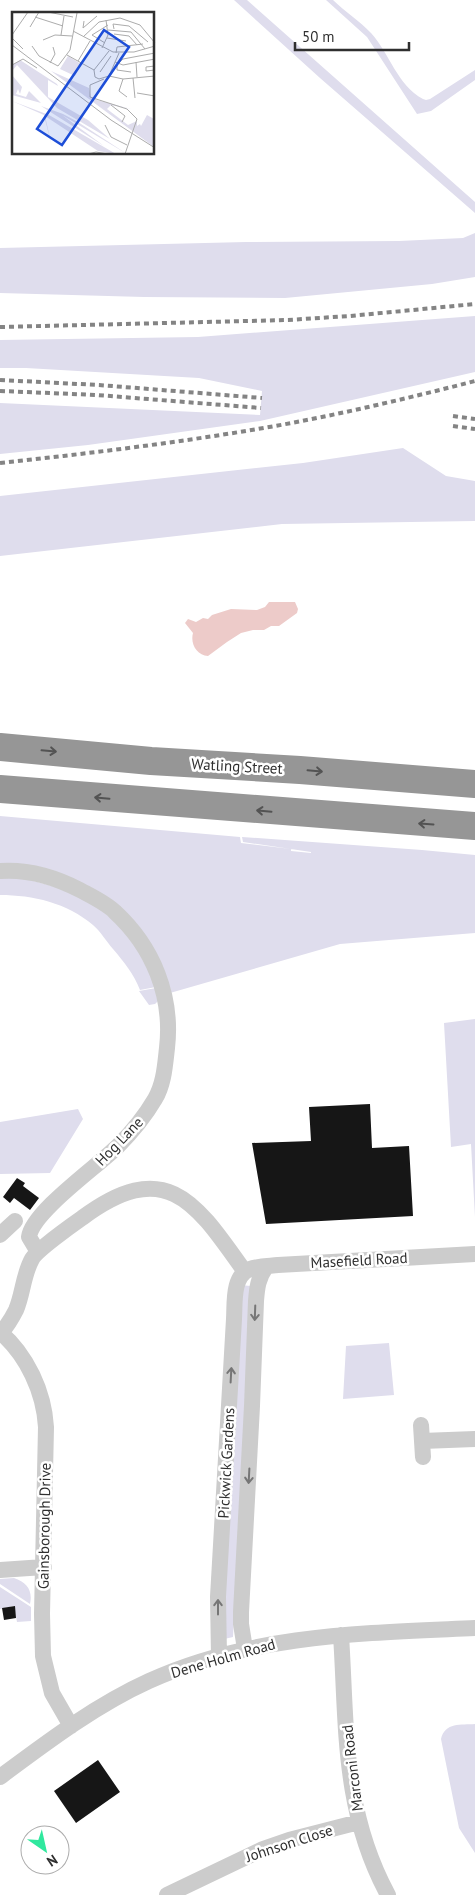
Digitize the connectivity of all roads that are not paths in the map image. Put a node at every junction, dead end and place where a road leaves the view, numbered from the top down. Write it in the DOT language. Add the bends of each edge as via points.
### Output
graph roads {
  1 [pos="0,747"];
  2 [pos="475,784"];
  3 [pos="0,789"];
  4 [pos="475,826"];
  5 [pos="0,872"];
  6 [pos="15,1221"];
  7 [pos="0,1235"];
  8 [pos="38,1252"];
  9 [pos="475,1254"];
  10 [pos="266,1267"];
  11 [pos="245,1272"];
  12 [pos="1,1332"];
  13 [pos="475,1439"];
  14 [pos="422,1441"];
  15 [pos="44,1567"];
  16 [pos="0,1570"];
  17 [pos="475,1628"];
  18 [pos="341,1635"];
  19 [pos="245,1649"];
  20 [pos="219,1656"];
  21 [pos="71,1726"];
  22 [pos="0,1777"];
  23 [pos="359,1822"];
  24 [pos="166,1895"];
  25 [pos="388,1895"];
  1 -- 2 [label="highway, Watling Street, one-way"];
  4 -- 3 [label="highway, one-way"];
  5 -- 8 [label="street, Hog Lane" via="22,871 60,880 114,911 150,955 166,1006 167,1053 156,1097 117,1148 34,1223 29,1237"];
  6 -- 7 [label="street"];
  8 -- 11 [label="street" via="96,1208 132,1192 158,1188 180,1196 194,1207"];
  8 -- 12 [label="street" via="27,1270 16,1310"];
  9 -- 10 [label="street, Masefield Road"];
  10 -- 11 [label="street, Masefield Road"];
  10 -- 19 [label="street, Pickwick Gardens, one-way" via="257,1284 256,1301 241,1612"];
  20 -- 11 [label="street, Pickwick Gardens, one-way" via="218,1597 236,1289"];
  12 -- 15 [label="street, Gainsborough Drive" via="21,1356 44,1405"];
  13 -- 14 [label="street"];
  15 -- 16 [label="street"];
  15 -- 21 [label="street, Gainsborough Drive" via="43,1656 52,1693"];
  17 -- 18 [label="street, Dene Holm Road"];
  18 -- 19 [label="street, Dene Holm Road" via="281,1641"];
  18 -- 23 [label="street, Marconi Road" via="350,1778"];
  19 -- 20 [label="street, Dene Holm Road"];
  20 -- 21 [label="street, Dene Holm Road" via="145,1683"];
  21 -- 22 [label="street, Dene Holm Road"];
  23 -- 24 [label="street, Johnson Close" via="263,1848"];
  23 -- 25 [label="street, Marconi Road" via="369,1855"];
}
